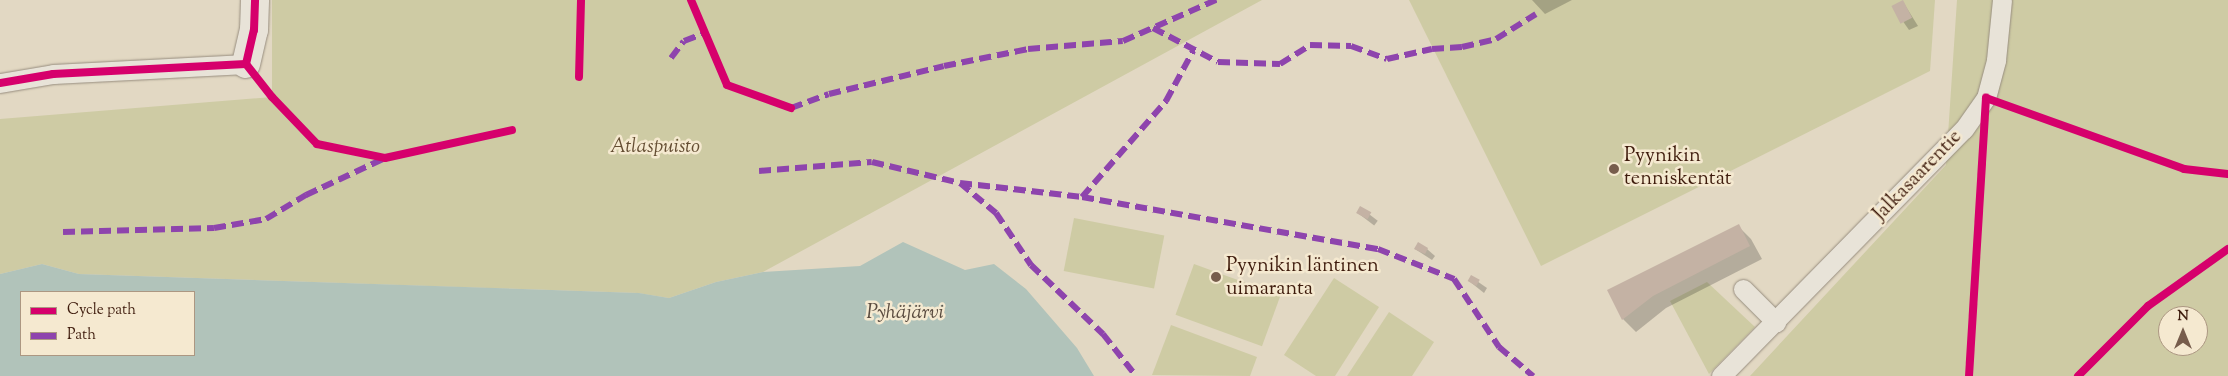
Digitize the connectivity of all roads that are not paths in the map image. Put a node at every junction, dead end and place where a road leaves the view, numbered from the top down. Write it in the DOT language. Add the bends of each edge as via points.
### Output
graph roads {
  1 [pos="255,0"];
  2 [pos="2002,0"];
  3 [pos="246,64"];
  4 [pos="0,83"];
  5 [pos="1742,289"];
  6 [pos="1776,322"];
  7 [pos="1721,376"];
  1 -- 3 [label="street" via="254,30"];
  2 -- 6 [label="lane, Jalkasaarentie" via="1996,60 1986,98 1964,129"];
  3 -- 4 [label="lane" via="53,74"];
  5 -- 6 [label="lane"];
  6 -- 7 [label="lane, Jalkasaarentie"];
}
